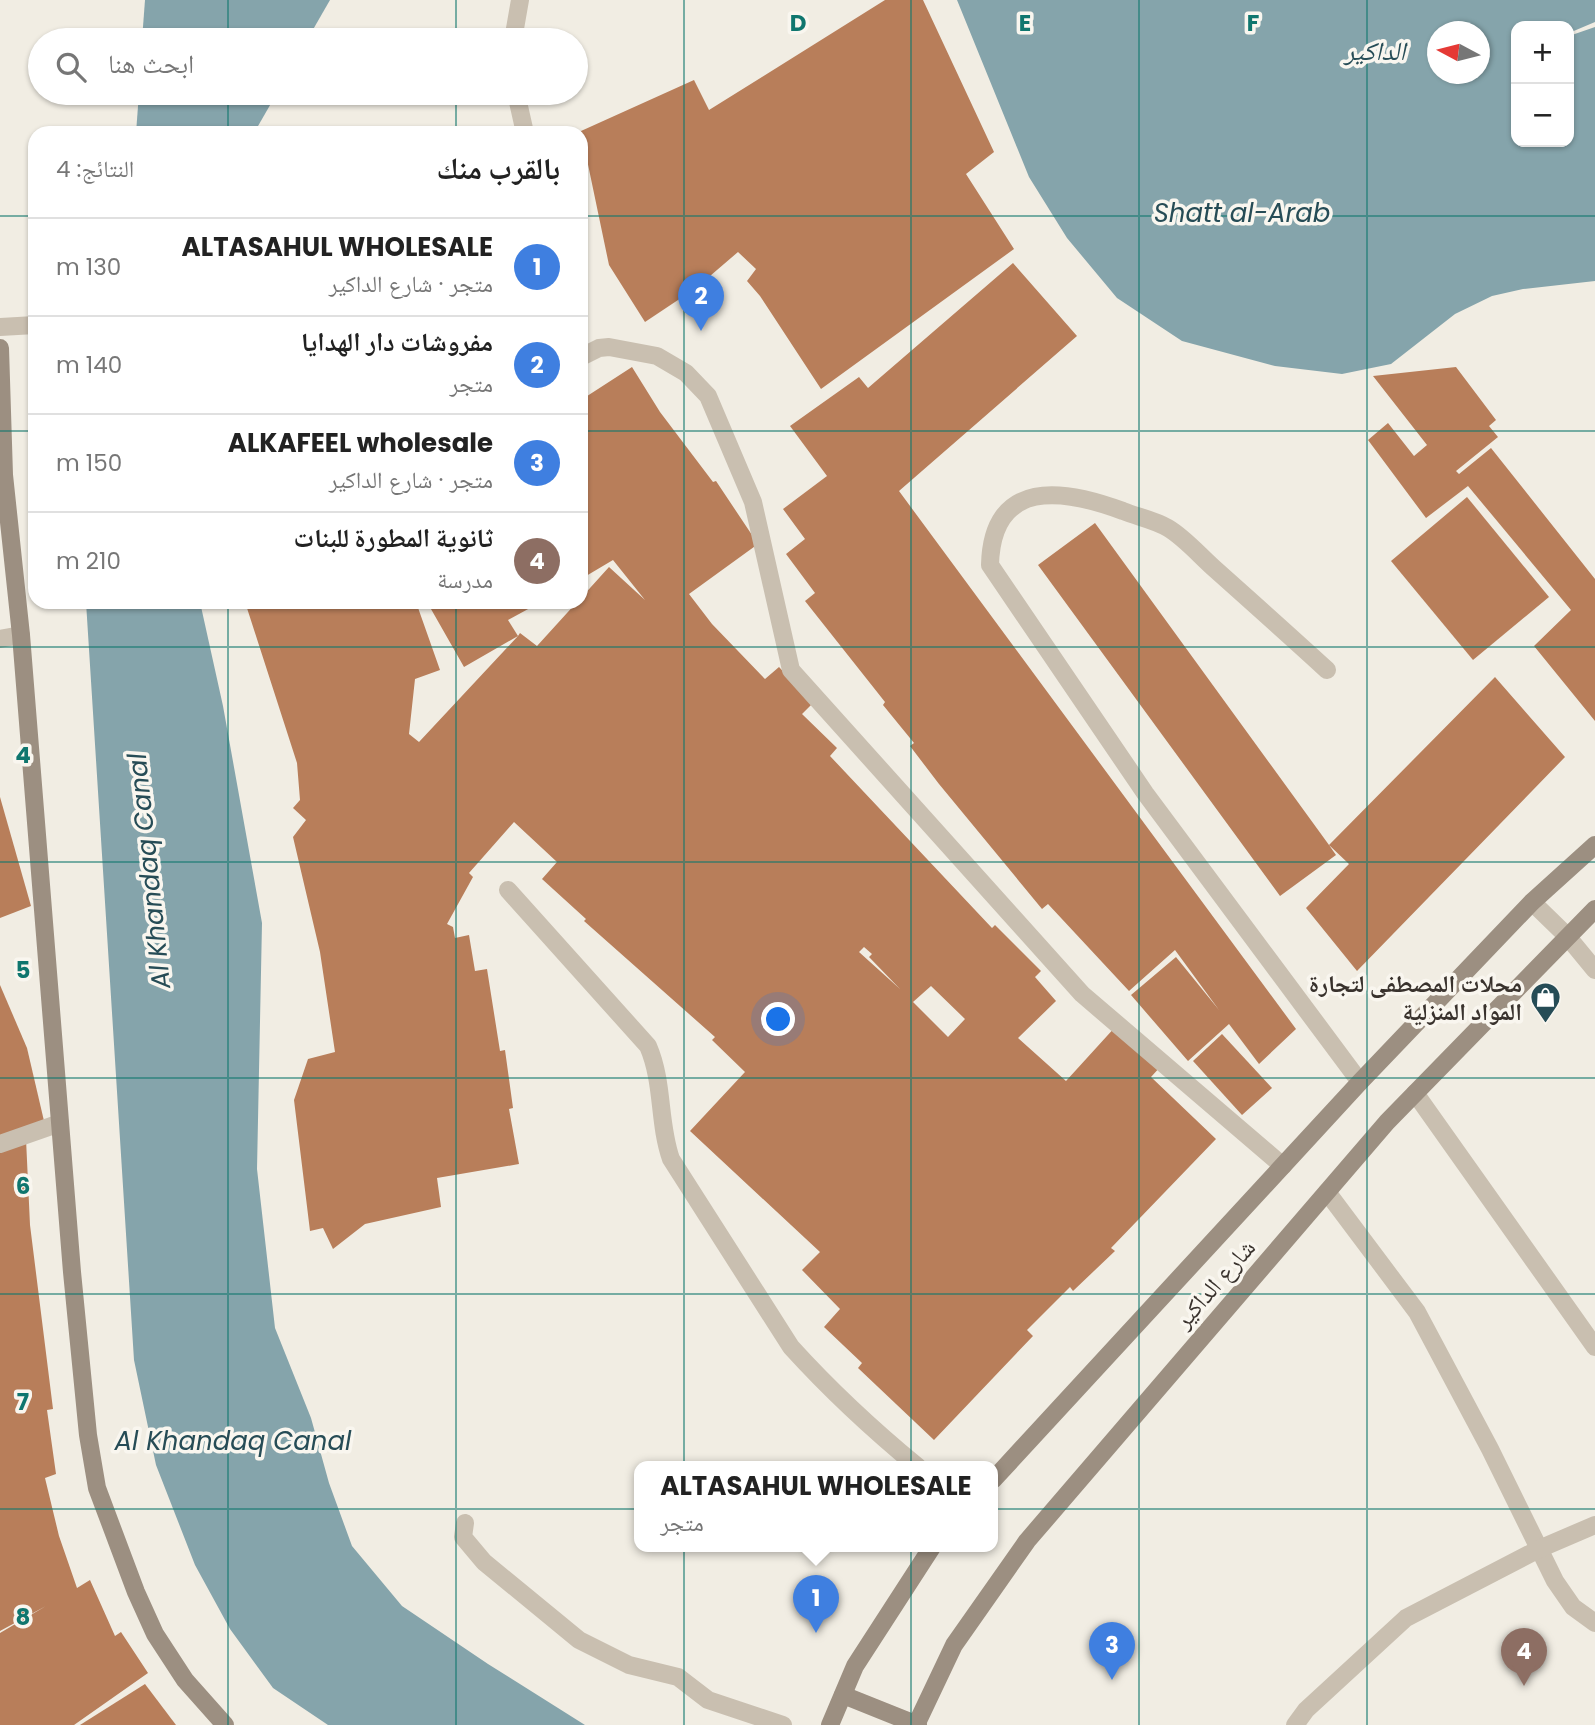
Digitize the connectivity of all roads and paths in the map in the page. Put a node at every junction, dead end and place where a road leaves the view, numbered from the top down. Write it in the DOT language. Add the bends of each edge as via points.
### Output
graph roads {
  1 [pos="520,0"];
  2 [pos="515,28"];
  3 [pos="519,105"];
  4 [pos="523,126"];
  5 [pos="28,325"];
  6 [pos="0,327"];
  7 [pos="0,348"];
  8 [pos="588,350"];
  9 [pos="21,635"];
  10 [pos="0,639"];
  11 [pos="1327,670"];
  12 [pos="1595,845"];
  13 [pos="508,890"];
  14 [pos="1532,902"];
  15 [pos="1595,909"];
  16 [pos="1567,936"];
  17 [pos="1595,970"];
  18 [pos="1360,1082"];
  19 [pos="1415,1093"];
  20 [pos="60,1123"];
  21 [pos="0,1144"];
  22 [pos="1283,1166"];
  23 [pos="1326,1192"];
  24 [pos="1595,1347"];
  25 [pos="911,1461"];
  26 [pos="998,1475"];
  27 [pos="465,1523"];
  28 [pos="1595,1525"];
  29 [pos="1539,1549"];
  30 [pos="929,1552"];
  31 [pos="1595,1623"];
  32 [pos="843,1695"];
  33 [pos="225,1725"];
  34 [pos="783,1725"];
  35 [pos="830,1725"];
  36 [pos="917,1725"];
  37 [pos="1295,1725"];
  1 -- 2 [label="street"];
  3 -- 4 [label="street"];
  5 -- 6 [label="street"];
  7 -- 9 [label="main road" via="4,475"];
  8 -- 22 [label="street" via="609,347 657,356 686,373 708,397 753,502 792,670 1082,994"];
  9 -- 10 [label="street"];
  9 -- 20 [label="main road"];
  11 -- 18 [label="street" via="1169,528 1084,499 1042,494 1019,503 995,530 990,565 1145,793"];
  12 -- 14 [label="main road, شارع الداكير"];
  13 -- 25 [label="street" via="648,1046 659,1079 671,1159 791,1347"];
  14 -- 16 [label="street"];
  14 -- 18 [label="main road, شارع الداكير"];
  15 -- 16 [label="main road, شارع الداكير"];
  16 -- 17 [label="street"];
  16 -- 19 [label="main road, شارع الداكير"];
  18 -- 22 [label="main road, شارع الداكير"];
  19 -- 23 [label="main road, شارع الداكير"];
  19 -- 24 [label="street"];
  20 -- 21 [label="street"];
  20 -- 33 [label="main road" via="88,1435 97,1488 155,1634 185,1681"];
  22 -- 26 [label="main road, شارع الداكير"];
  23 -- 29 [label="street" via="1417,1312"];
  23 -- 36 [label="main road, شارع الداكير" via="1027,1541 954,1645"];
  27 -- 34 [label="street" via="463,1536 484,1562 579,1640 629,1665 678,1677 708,1700"];
  28 -- 29 [label="street"];
  29 -- 31 [label="street" via="1573,1607"];
  29 -- 37 [label="street" via="1406,1618"];
  30 -- 32 [label="main road" via="855,1666"];
  32 -- 35 [label="main road"];
  32 -- 36 [label="main road"];
}
